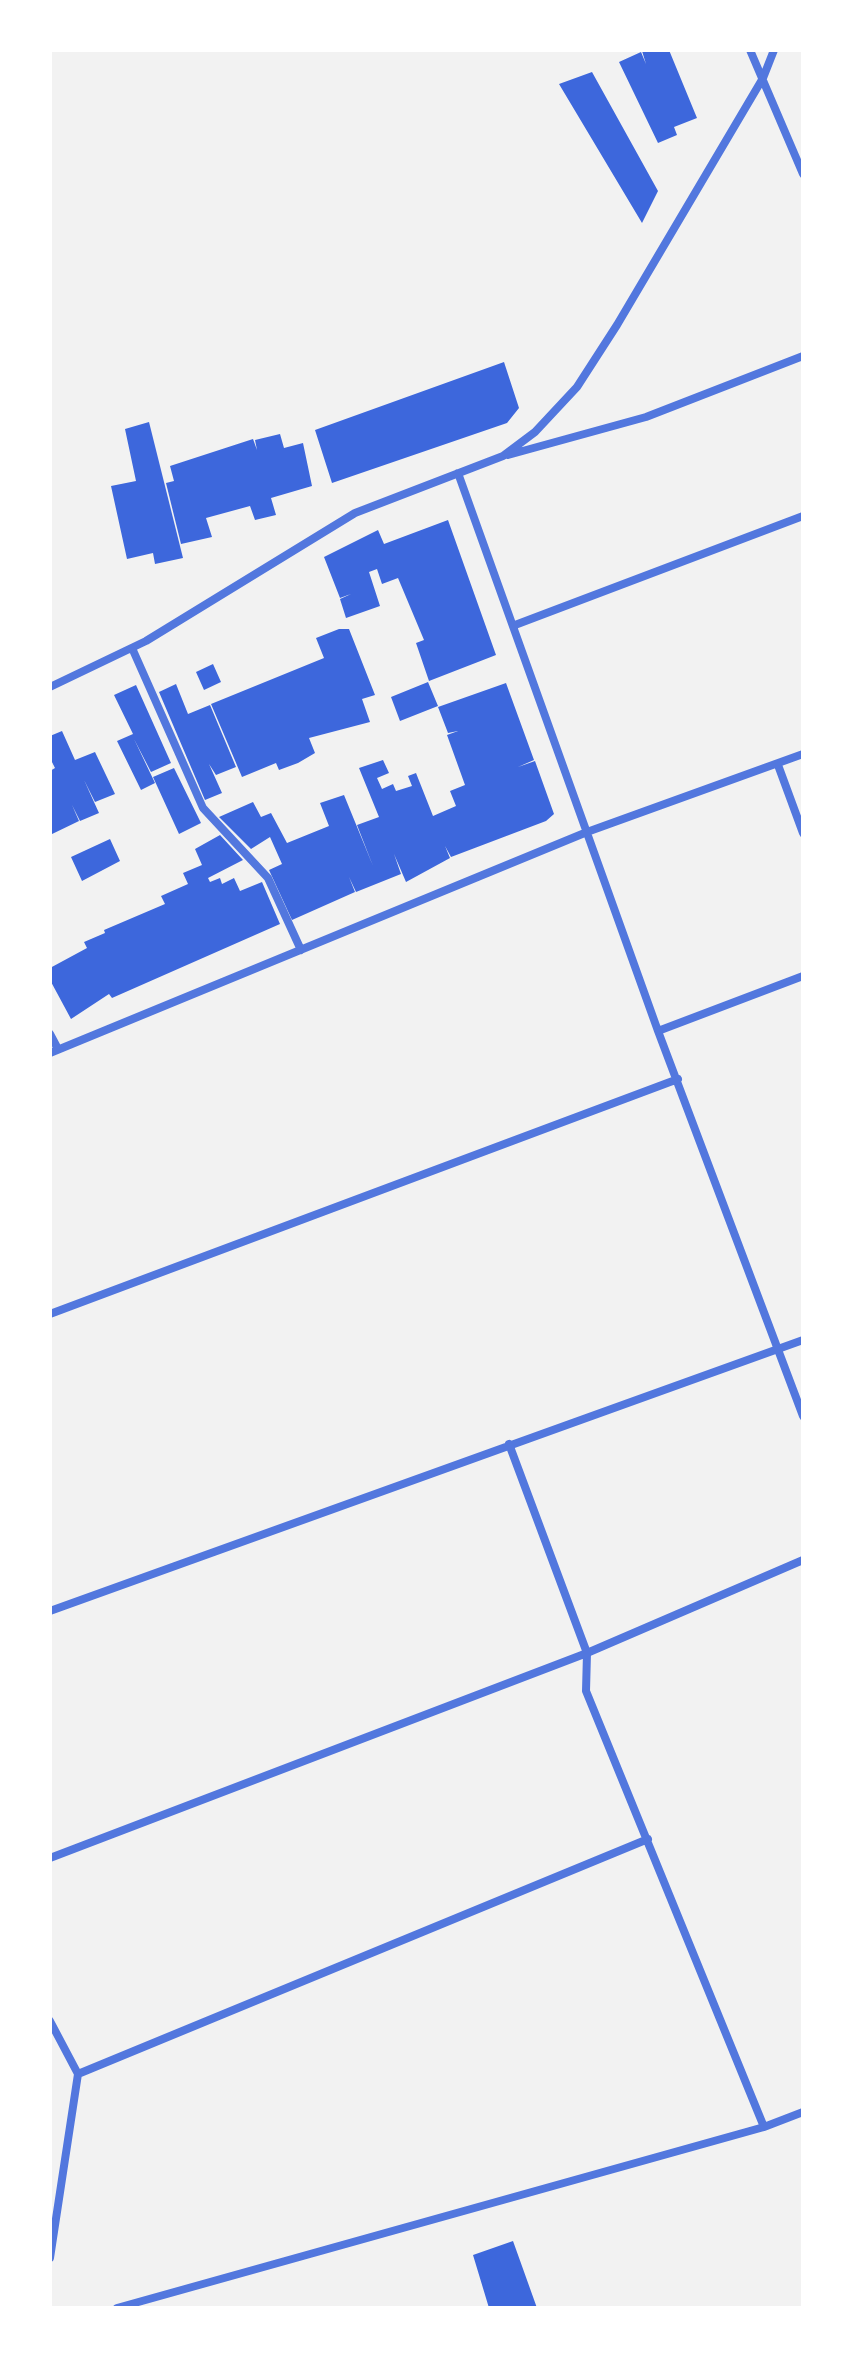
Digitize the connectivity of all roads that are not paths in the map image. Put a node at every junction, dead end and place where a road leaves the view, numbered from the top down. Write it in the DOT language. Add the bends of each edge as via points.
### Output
graph roads {
  1 [pos="750,50"];
  2 [pos="774,50"];
  3 [pos="763,78"];
  4 [pos="803,174"];
  5 [pos="803,356"];
  6 [pos="503,456"];
  7 [pos="458,473"];
  8 [pos="803,516"];
  9 [pos="515,625"];
  10 [pos="132,648"];
  11 [pos="50,687"];
  12 [pos="803,754"];
  13 [pos="778,765"];
  14 [pos="587,832"];
  15 [pos="803,833"];
  16 [pos="301,950"];
  17 [pos="803,976"];
  18 [pos="658,1031"];
  19 [pos="50,1034"];
  20 [pos="54,1051"];
  21 [pos="678,1079"];
  22 [pos="50,1314"];
  23 [pos="803,1340"];
  24 [pos="780,1349"];
  25 [pos="803,1416"];
  26 [pos="509,1444"];
  27 [pos="803,1560"];
  28 [pos="50,1611"];
  29 [pos="587,1653"];
  30 [pos="648,1839"];
  31 [pos="50,1858"];
  32 [pos="50,2021"];
  33 [pos="78,2074"];
  34 [pos="803,2112"];
  35 [pos="764,2127"];
  36 [pos="50,2258"];
  37 [pos="117,2308"];
  1 -- 3 [label="street"];
  2 -- 3 [label="street"];
  3 -- 4 [label="street"];
  3 -- 6 [label="street" via="589,369 560,408"];
  5 -- 6 [label="street" via="646,417"];
  6 -- 7 [label="street"];
  7 -- 9 [label="street"];
  7 -- 10 [label="street" via="355,513"];
  8 -- 9 [label="street"];
  9 -- 14 [label="street"];
  10 -- 11 [label="street"];
  10 -- 16 [label="street" via="203,808 268,878"];
  12 -- 13 [label="street"];
  13 -- 14 [label="street"];
  13 -- 15 [label="street"];
  14 -- 16 [label="street"];
  14 -- 18 [label="street"];
  16 -- 20 [label="street"];
  17 -- 18 [label="street"];
  18 -- 21 [label="street"];
  19 -- 20 [label="street"];
  21 -- 22 [label="street"];
  21 -- 24 [label="street"];
  23 -- 24 [label="street"];
  24 -- 25 [label="street"];
  24 -- 26 [label="street"];
  26 -- 28 [label="street"];
  26 -- 29 [label="street"];
  27 -- 29 [label="street"];
  29 -- 30 [label="street" via="586,1691"];
  29 -- 31 [label="street"];
  30 -- 33 [label="street"];
  30 -- 35 [label="street"];
  32 -- 33 [label="street"];
  33 -- 36 [label="street"];
  34 -- 35 [label="street"];
  35 -- 37 [label="street"];
}
